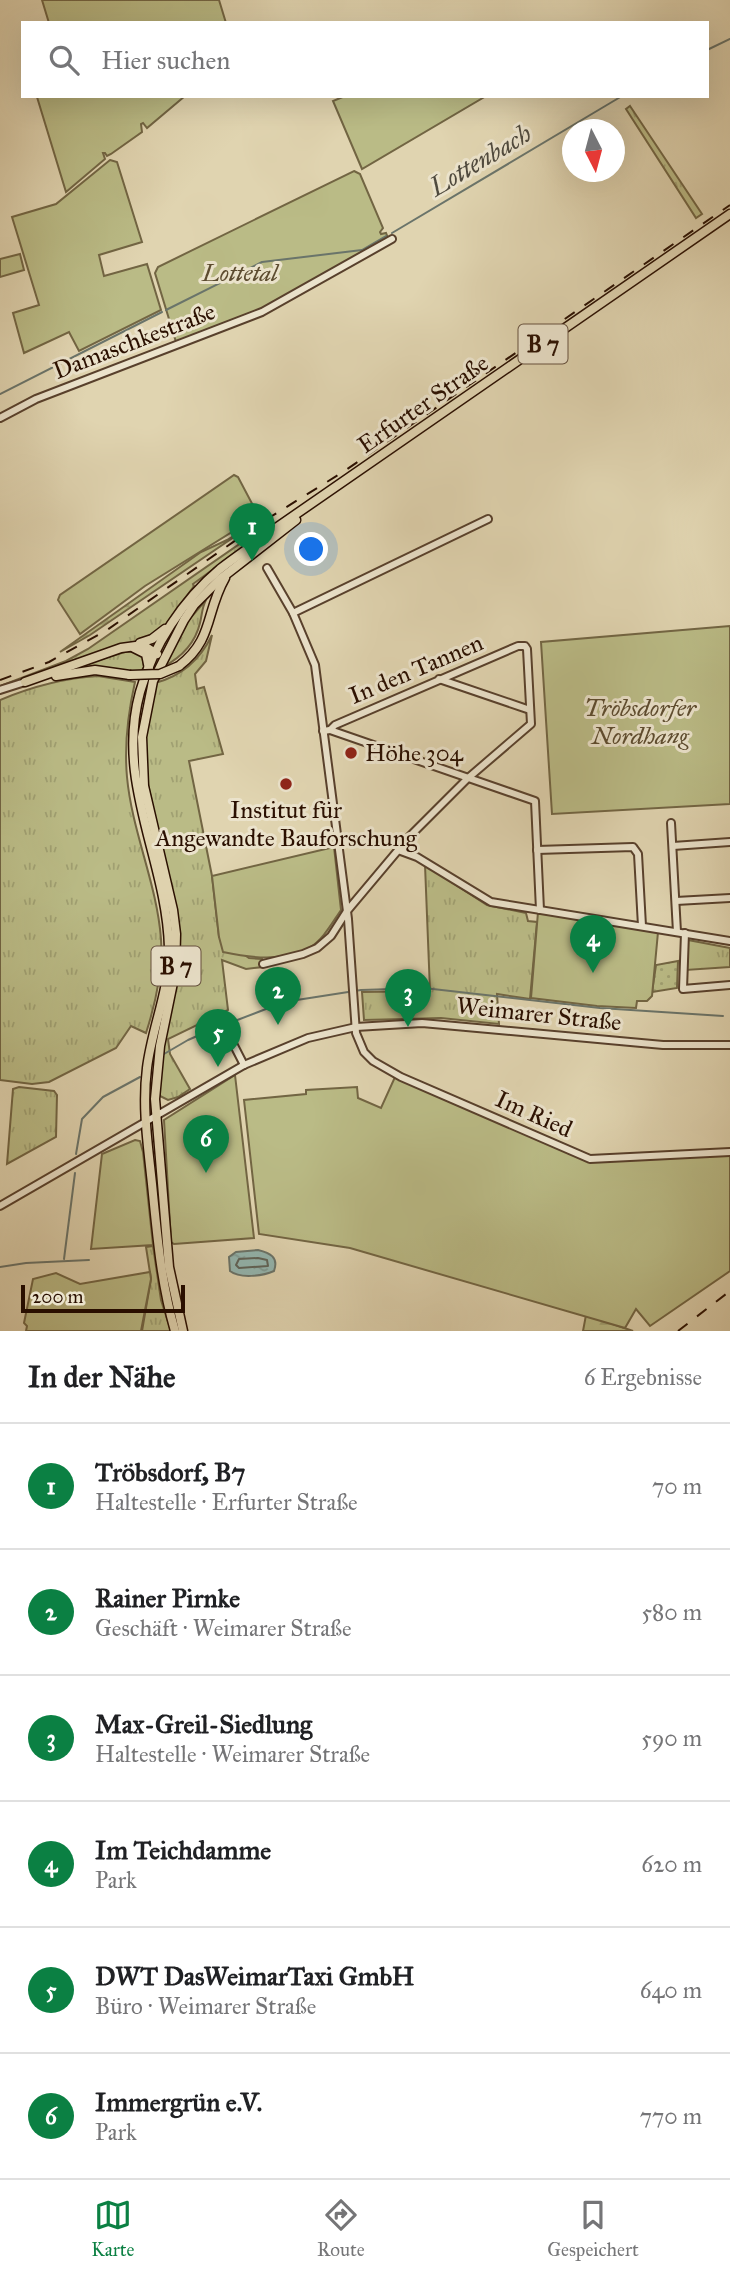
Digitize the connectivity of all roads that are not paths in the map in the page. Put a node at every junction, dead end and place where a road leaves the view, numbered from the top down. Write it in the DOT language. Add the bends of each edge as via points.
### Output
graph roads {
  1 [pos="730,214"];
  2 [pos="392,239"];
  3 [pos="0,418"];
  4 [pos="311,506"];
  5 [pos="488,519"];
  6 [pos="267,568"];
  7 [pos="229,571"];
  8 [pos="293,613"];
  9 [pos="172,622"];
  10 [pos="127,647"];
  11 [pos="156,652"];
  12 [pos="160,664"];
  13 [pos="149,670"];
  14 [pos="439,679"];
  15 [pos="25,682"];
  16 [pos="0,691"];
  17 [pos="530,710"];
  18 [pos="327,730"];
  19 [pos="467,779"];
  20 [pos="671,823"];
  21 [pos="730,842"];
  22 [pos="673,846"];
  23 [pos="398,849"];
  24 [pos="537,850"];
  25 [pos="730,898"];
  26 [pos="676,901"];
  27 [pos="540,910"];
  28 [pos="347,911"];
  29 [pos="642,926"];
  30 [pos="681,933"];
  31 [pos="730,941"];
  32 [pos="263,964"];
  33 [pos="730,985"];
  34 [pos="223,1024"];
  35 [pos="356,1027"];
  36 [pos="730,1045"];
  37 [pos="244,1065"];
  38 [pos="156,1117"];
  39 [pos="146,1122"];
  40 [pos="730,1152"];
  41 [pos="0,1206"];
  42 [pos="175,1331"];
  43 [pos="183,1331"];
  1 -- 4 [label="main road, Erfurter Straße / B 7"];
  2 -- 3 [label="street, Damaschkestraße" via="262,312 36,399"];
  4 -- 7 [label="main road, Erfurter Straße / B 7"];
  4 -- 9 [label="main road, Erfurter Straße / B 7" via="221,569"];
  5 -- 8 [label="street"];
  6 -- 8 [label="street"];
  7 -- 12 [label="main road, B 7" via="194,605"];
  7 -- 15 [label="main road, B 7, bridge" via="214,598 204,638 179,666 160,674 89,670"];
  8 -- 18 [label="street" via="315,665"];
  9 -- 10 [label="main road" via="152,639"];
  9 -- 11 [label="main road, B 7"];
  10 -- 11 [label="main road" via="143,645"];
  10 -- 13 [label="main road" via="146,654"];
  10 -- 15 [label="main road"];
  11 -- 12 [label="main road"];
  11 -- 13 [label="main road, B 7"];
  12 -- 38 [label="main road, B 7" via="145,714 142,753 144,786 173,910 177,954 160,1046"];
  13 -- 39 [label="main road, B 7" via="136,708 132,757 166,912 169,950 147,1068"];
  14 -- 17 [label="street"];
  14 -- 17 [label="street, In den Tannen" via="525,646"];
  14 -- 18 [label="street, In den Tannen"];
  15 -- 16 [label="street"];
  17 -- 19 [label="street" via="531,724"];
  18 -- 19 [label="street"];
  18 -- 28 [label="street"];
  19 -- 23 [label="street"];
  19 -- 24 [label="street" via="535,802"];
  20 -- 22 [label="street"];
  21 -- 22 [label="street"];
  22 -- 26 [label="street"];
  23 -- 27 [label="street" via="491,902"];
  23 -- 28 [label="street"];
  24 -- 27 [label="street"];
  24 -- 29 [label="street" via="633,847 638,854"];
  25 -- 26 [label="street"];
  26 -- 30 [label="street"];
  27 -- 29 [label="street"];
  28 -- 32 [label="street" via="317,948"];
  28 -- 35 [label="street"];
  29 -- 30 [label="street"];
  30 -- 31 [label="street"];
  30 -- 33 [label="street" via="683,989"];
  34 -- 37 [label="street"];
  35 -- 36 [label="street, Weimarer Straße" via="422,1023 663,1045"];
  35 -- 37 [label="street, Weimarer Straße" via="308,1038"];
  35 -- 40 [label="street, Im Ried" via="364,1052 401,1077 590,1159"];
  37 -- 38 [label="street, Weimarer Straße"];
  38 -- 39 [label="street, Weimarer Straße"];
  38 -- 43 [label="main road, B 7" via="169,1267"];
  39 -- 41 [label="street, Weimarer Straße"];
  39 -- 42 [label="main road, B 7" via="164,1289"];
}
